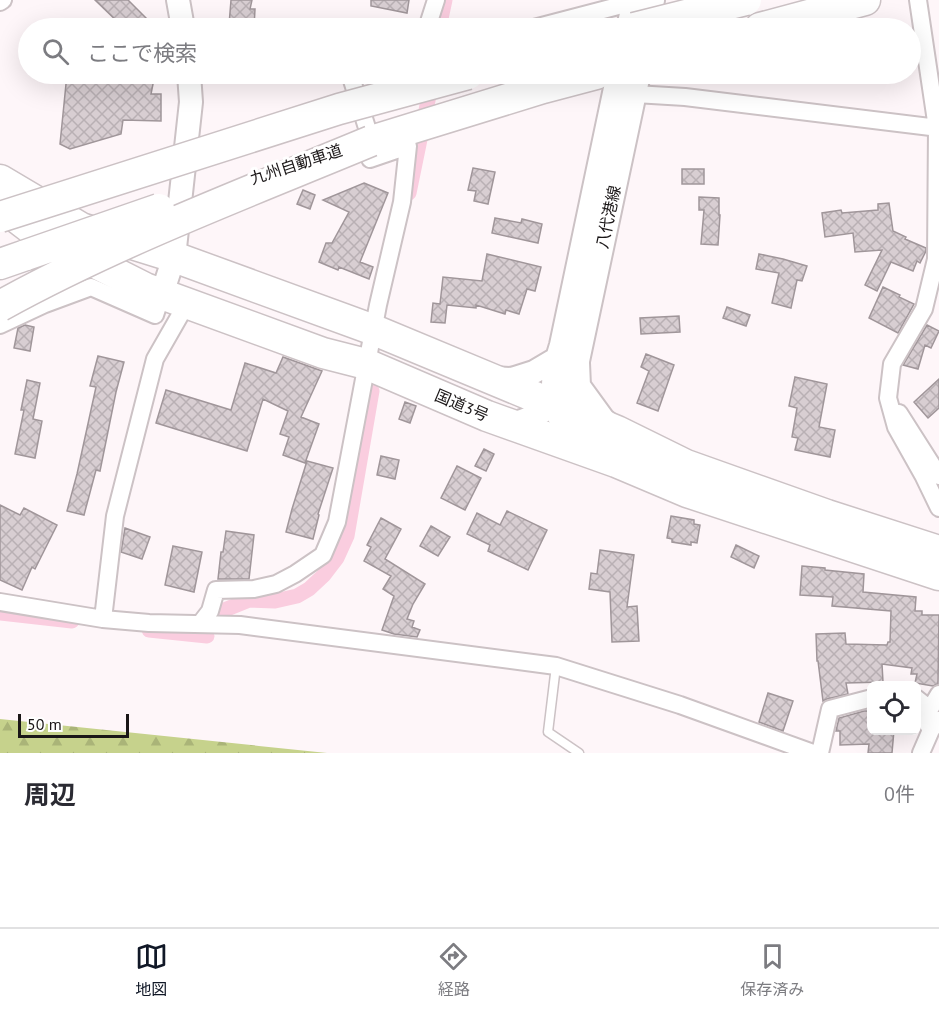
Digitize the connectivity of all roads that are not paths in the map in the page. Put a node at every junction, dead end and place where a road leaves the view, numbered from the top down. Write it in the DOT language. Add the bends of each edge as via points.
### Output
graph roads {
  1 [pos="178,0"];
  2 [pos="436,0"];
  3 [pos="746,0"];
  4 [pos="865,0"];
  5 [pos="918,0"];
  6 [pos="639,6"];
  7 [pos="181,18"];
  8 [pos="430,18"];
  9 [pos="582,18"];
  10 [pos="798,18"];
  11 [pos="921,18"];
  12 [pos="921,19"];
  13 [pos="190,84"];
  14 [pos="352,84"];
  15 [pos="431,84"];
  16 [pos="558,84"];
  17 [pos="616,84"];
  18 [pos="637,84"];
  19 [pos="339,109"];
  20 [pos="938,128"];
  21 [pos="370,141"];
  22 [pos="0,180"];
  23 [pos="0,199"];
  24 [pos="0,205"];
  25 [pos="0,218"];
  26 [pos="174,256"];
  27 [pos="13,260"];
  28 [pos="165,295"];
  29 [pos="0,306"];
  30 [pos="0,325"];
  31 [pos="374,330"];
  32 [pos="567,360"];
  33 [pos="366,364"];
  34 [pos="488,378"];
  35 [pos="888,398"];
  36 [pos="554,405"];
  37 [pos="509,425"];
  38 [pos="617,431"];
  39 [pos="616,462"];
  40 [pos="939,476"];
  41 [pos="939,508"];
  42 [pos="939,550"];
  43 [pos="939,575"];
  44 [pos="0,602"];
  45 [pos="103,620"];
  46 [pos="200,624"];
  47 [pos="556,666"];
  48 [pos="867,699"];
  49 [pos="921,702"];
  50 [pos="935,713"];
  51 [pos="579,753"];
  52 [pos="813,753"];
  53 [pos="820,753"];
  54 [pos="921,753"];
  1 -- 7 [label="main road"];
  2 -- 8 [label="street"];
  3 -- 6 [label="highway, bridge"];
  4 -- 10 [label="highway"];
  5 -- 11 [label="street"];
  6 -- 9 [label="street"];
  12 -- 20 [label="street"];
  13 -- 26 [label="main road"];
  14 -- 31 [label="street" via="368,131 370,159 408,146 402,202"];
  15 -- 19 [label="highway, bridge"];
  16 -- 21 [label="highway, 九州自動車道"];
  17 -- 32 [label="main road, 八代港線" via="561,345"];
  18 -- 20 [label="street" via="685,97"];
  18 -- 32 [label="main road, 八代港線"];
  19 -- 23 [label="highway, bridge" via="267,124"];
  19 -- 25 [label="highway, bridge"];
  20 -- 35 [label="street" via="936,259 924,309 892,364"];
  21 -- 27 [label="highway, 九州自動車道, bridge"];
  21 -- 29 [label="highway, bridge" via="120,245"];
  22 -- 26 [label="highway" via="81,228"];
  24 -- 28 [label="highway, 国道3号" via="38,234"];
  25 -- 28 [label="main road" via="26,236"];
  26 -- 28 [label="main road"];
  26 -- 31 [label="highway"];
  28 -- 30 [label="street" via="154,315 91,287"];
  28 -- 33 [label="highway, 国道3号" via="323,353"];
  28 -- 45 [label="street" via="155,358 115,516"];
  31 -- 33 [label="street"];
  31 -- 34 [label="highway"];
  32 -- 34 [label="main road" via="512,379"];
  32 -- 36 [label="main road, 八代港線" via="572,381"];
  32 -- 38 [label="main road, 八代港線" via="579,386"];
  33 -- 37 [label="highway, 国道3号"];
  33 -- 46 [label="street" via="337,522 323,555 276,584 255,590 216,590 210,611"];
  34 -- 36 [label="highway"];
  35 -- 40 [label="street"];
  35 -- 41 [label="street" via="896,427"];
  36 -- 37 [label="main road, 八代港線"];
  36 -- 38 [label="highway"];
  36 -- 39 [label="main road" via="562,423"];
  37 -- 39 [label="highway, 国道3号"];
  38 -- 42 [label="highway" via="686,465"];
  39 -- 43 [label="highway, 国道3号" via="687,492"];
  44 -- 45 [label="street"];
  45 -- 46 [label="street"];
  46 -- 47 [label="street" via="240,625"];
  47 -- 51 [label="lane" via="548,732"];
  47 -- 52 [label="street"];
  48 -- 53 [label="street" via="831,709"];
  49 -- 50 [label="street"];
  50 -- 54 [label="street"];
}
